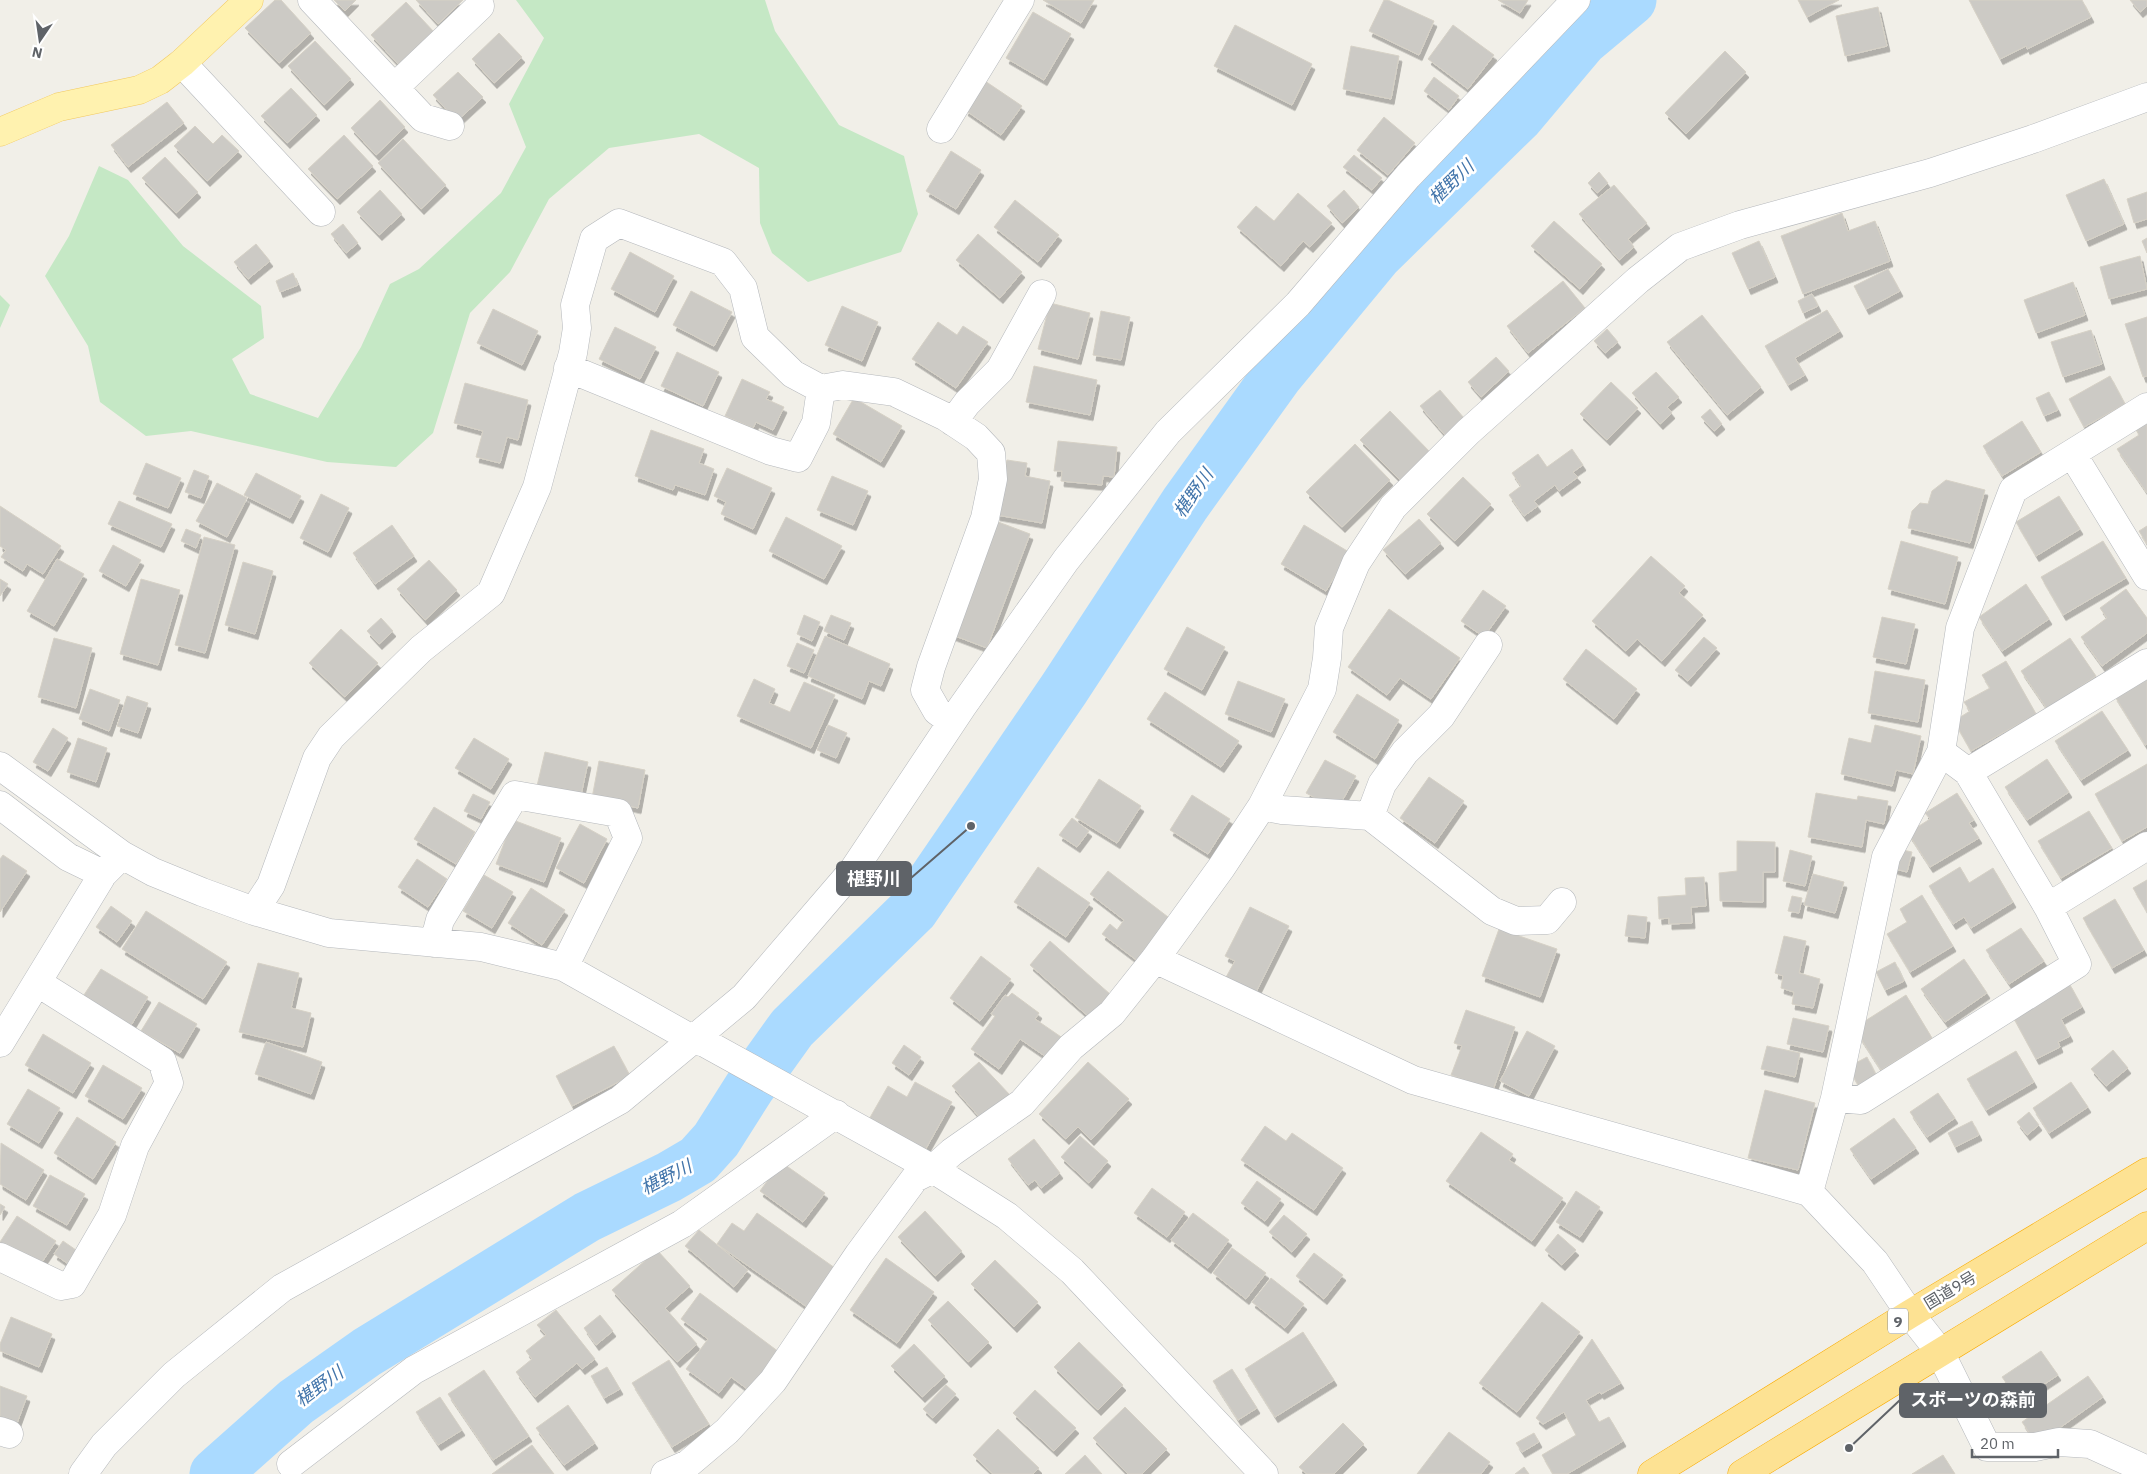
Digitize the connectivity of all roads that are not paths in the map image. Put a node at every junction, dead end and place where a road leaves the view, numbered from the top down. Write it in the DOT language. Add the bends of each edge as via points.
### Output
graph roads {
  1 [pos="249,0"];
  2 [pos="312,0"];
  3 [pos="1020,0"];
  4 [pos="1576,0"];
  5 [pos="480,6"];
  6 [pos="182,63"];
  7 [pos="395,87"];
  8 [pos="2147,97"];
  9 [pos="450,126"];
  10 [pos="941,129"];
  11 [pos="0,132"];
  12 [pos="321,212"];
  13 [pos="1042,294"];
  14 [pos="568,368"];
  15 [pos="820,389"];
  16 [pos="2147,407"];
  17 [pos="953,422"];
  18 [pos="2073,455"];
  19 [pos="2147,576"];
  20 [pos="1488,645"];
  21 [pos="2147,663"];
  22 [pos="952,722"];
  23 [pos="1941,752"];
  24 [pos="0,766"];
  25 [pos="1968,772"];
  26 [pos="0,805"];
  27 [pos="1262,806"];
  28 [pos="1370,816"];
  29 [pos="2147,846"];
  30 [pos="122,855"];
  31 [pos="103,874"];
  32 [pos="1562,902"];
  33 [pos="2048,907"];
  34 [pos="254,911"];
  35 [pos="434,943"];
  36 [pos="1155,959"];
  37 [pos="564,966"];
  38 [pos="38,983"];
  39 [pos="698,1041"];
  40 [pos="0,1043"];
  41 [pos="1834,1098"];
  42 [pos="827,1110"];
  43 [pos="933,1169"];
  44 [pos="2147,1172"];
  45 [pos="1809,1192"];
  46 [pos="2147,1226"];
  47 [pos="0,1257"];
  48 [pos="1910,1314"];
  49 [pos="1940,1352"];
  50 [pos="2147,1470"];
  51 [pos="289,1471"];
  52 [pos="83,1474"];
  53 [pos="665,1474"];
  54 [pos="1264,1474"];
  55 [pos="1652,1474"];
  56 [pos="1742,1474"];
  1 -- 6 [label="main road"];
  2 -- 7 [label="street"];
  3 -- 10 [label="street"];
  4 -- 22 [label="street" via="1408,176 1298,304 1168,432 1066,560"];
  5 -- 7 [label="street"];
  6 -- 11 [label="main road" via="160,80 138,90 59,107"];
  6 -- 12 [label="street"];
  7 -- 9 [label="street" via="422,118"];
  8 -- 27 [label="street" via="1930,173 1740,225 1680,247 1638,280 1468,432 1393,507 1356,563 1329,628 1322,689"];
  13 -- 17 [label="street" via="1000,370"];
  14 -- 15 [label="street" via="771,451 798,458 816,423"];
  14 -- 15 [label="street" via="577,328 576,305 594,239 619,223 723,262 743,288 755,337 793,374"];
  14 -- 34 [label="street" via="537,487 492,594 421,649 331,737 317,758 271,885"];
  15 -- 17 [label="street" via="844,385 894,392"];
  16 -- 18 [label="street"];
  17 -- 22 [label="street" via="976,437 991,453 993,479 985,518 925,690 937,712"];
  18 -- 19 [label="street"];
  18 -- 23 [label="street" via="2013,490 1960,628"];
  20 -- 28 [label="street" via="1441,716 1405,752 1382,784"];
  21 -- 25 [label="street"];
  22 -- 39 [label="street" via="854,869 744,997"];
  23 -- 25 [label="street"];
  23 -- 41 [label="street" via="1886,857"];
  24 -- 30 [label="street"];
  25 -- 33 [label="street"];
  26 -- 31 [label="street" via="68,857"];
  27 -- 28 [label="street"];
  27 -- 36 [label="street"];
  28 -- 32 [label="street" via="1492,912 1516,921 1546,920"];
  29 -- 33 [label="street"];
  30 -- 31 [label="street"];
  30 -- 34 [label="street" via="153,872"];
  31 -- 38 [label="street"];
  33 -- 41 [label="street" via="2077,964 1861,1100"];
  34 -- 35 [label="street" via="329,933"];
  35 -- 37 [label="street" via="481,947"];
  35 -- 37 [label="street" via="440,920 515,795 618,813 628,838"];
  36 -- 43 [label="street" via="1112,1013 1071,1047 1022,1103"];
  36 -- 45 [label="street" via="1413,1080"];
  37 -- 39 [label="street"];
  38 -- 40 [label="street"];
  38 -- 47 [label="street" via="162,1061 169,1083 134,1146 112,1215 72,1284 61,1286"];
  39 -- 42 [label="street"];
  39 -- 52 [label="street" via="620,1100 282,1288 174,1375 104,1445"];
  41 -- 45 [label="street"];
  42 -- 43 [label="street"];
  42 -- 51 [label="street" via="682,1224 414,1370"];
  43 -- 53 [label="street" via="915,1178 773,1381 727,1431 688,1464"];
  43 -- 54 [label="street" via="1006,1216 1072,1271"];
  44 -- 48 [label="highway, 国道9号 / 9"];
  45 -- 48 [label="street" via="1875,1262"];
  46 -- 49 [label="highway"];
  48 -- 49 [label="street"];
  48 -- 55 [label="highway, 国道9号 / 9"];
  49 -- 50 [label="street" via="1987,1447 2035,1447 2059,1442 2090,1444"];
  49 -- 56 [label="highway"];
}
